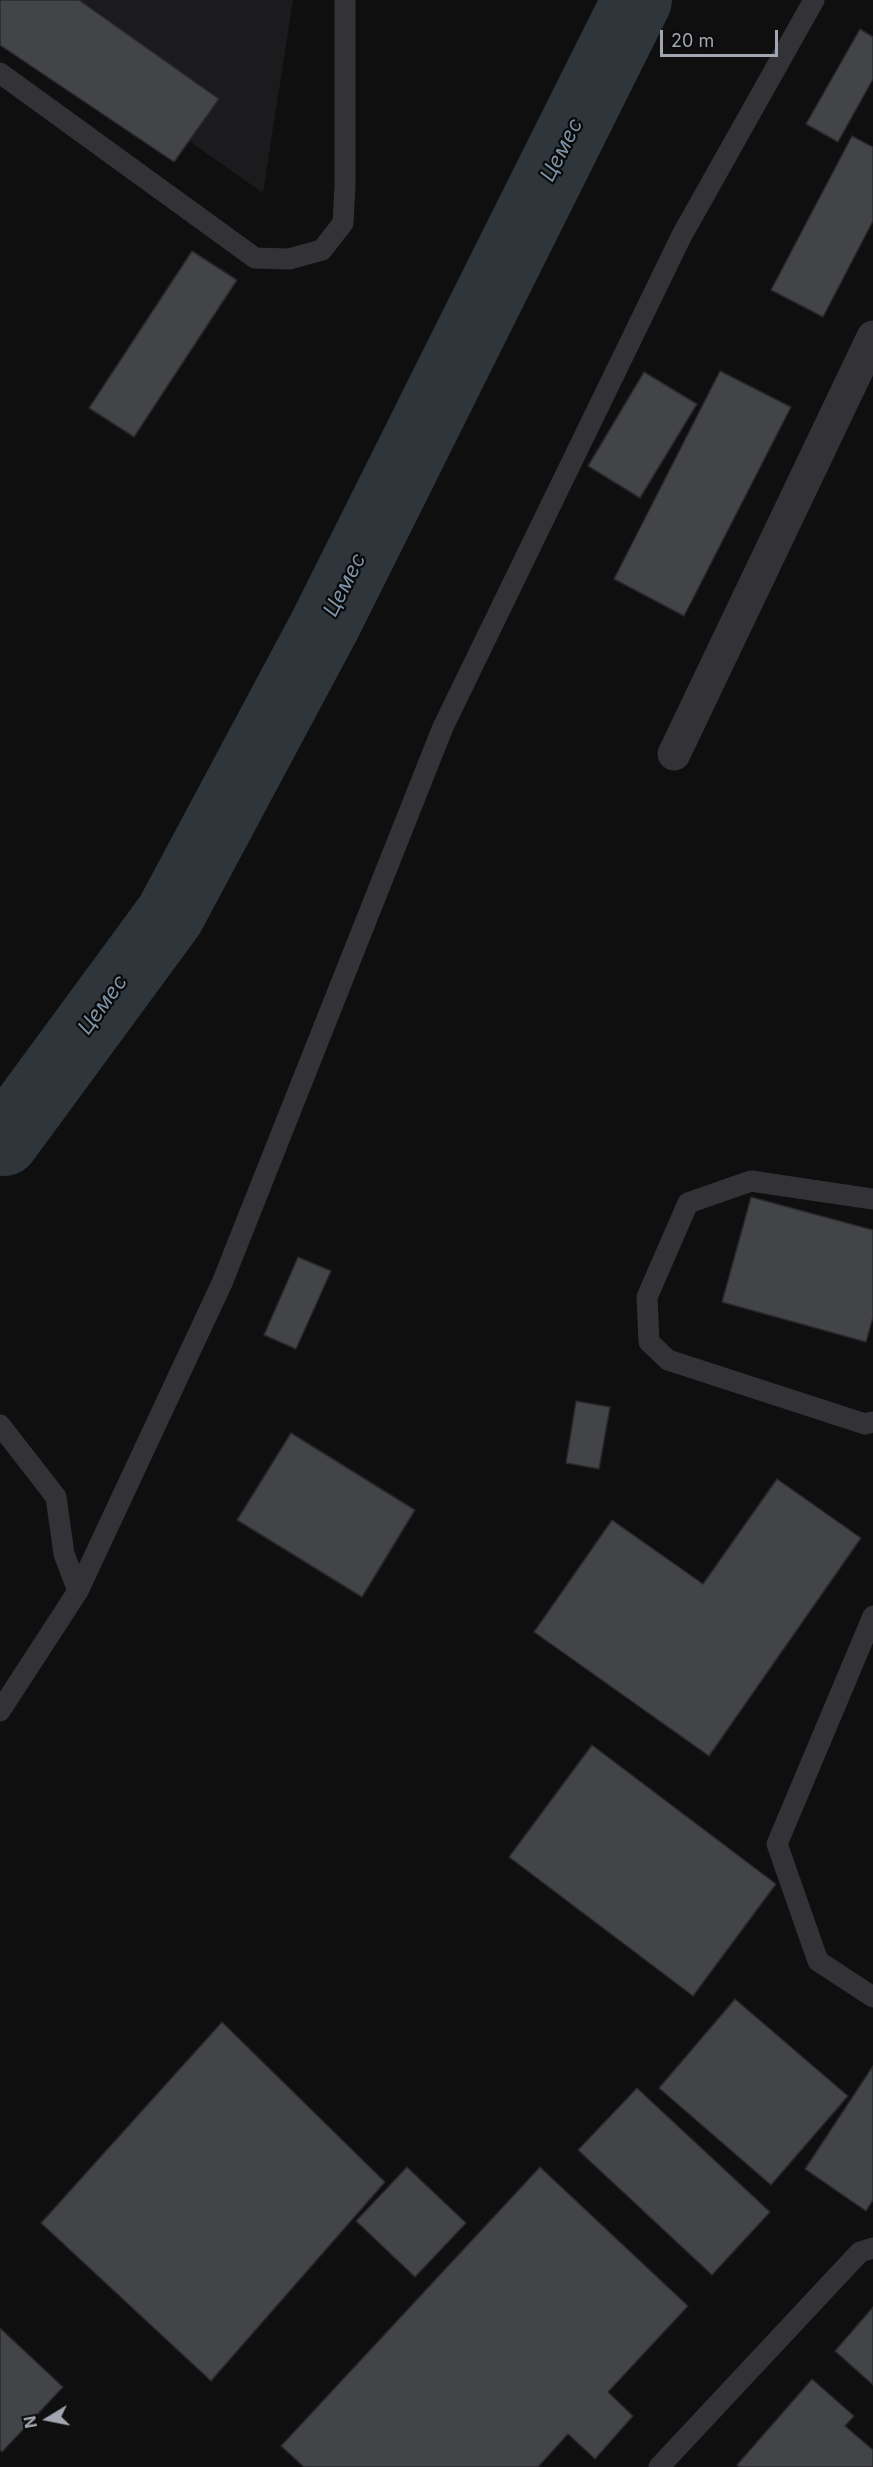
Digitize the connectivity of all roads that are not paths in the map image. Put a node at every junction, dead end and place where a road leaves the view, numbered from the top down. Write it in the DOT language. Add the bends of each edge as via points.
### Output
graph roads {
  1 [pos="345,0"];
  2 [pos="814,0"];
  3 [pos="0,73"];
  4 [pos="873,337"];
  5 [pos="674,754"];
  6 [pos="873,1199"];
  7 [pos="873,1422"];
  8 [pos="0,1425"];
  9 [pos="78,1591"];
  10 [pos="873,1616"];
  11 [pos="0,1711"];
  12 [pos="873,1997"];
  13 [pos="873,2248"];
  14 [pos="659,2467"];
  1 -- 3 [label="lane" via="343,223 322,250 289,259 255,258"];
  2 -- 9 [label="lane" via="682,235 443,727 222,1283"];
  4 -- 5 [label="street"];
  6 -- 7 [label="lane" via="751,1181 688,1203 647,1297 649,1342 668,1360 865,1424"];
  8 -- 9 [label="lane" via="56,1497 64,1554"];
  9 -- 11 [label="lane"];
  10 -- 12 [label="lane" via="777,1844 818,1961"];
  13 -- 14 [label="lane" via="860,2252"];
}
